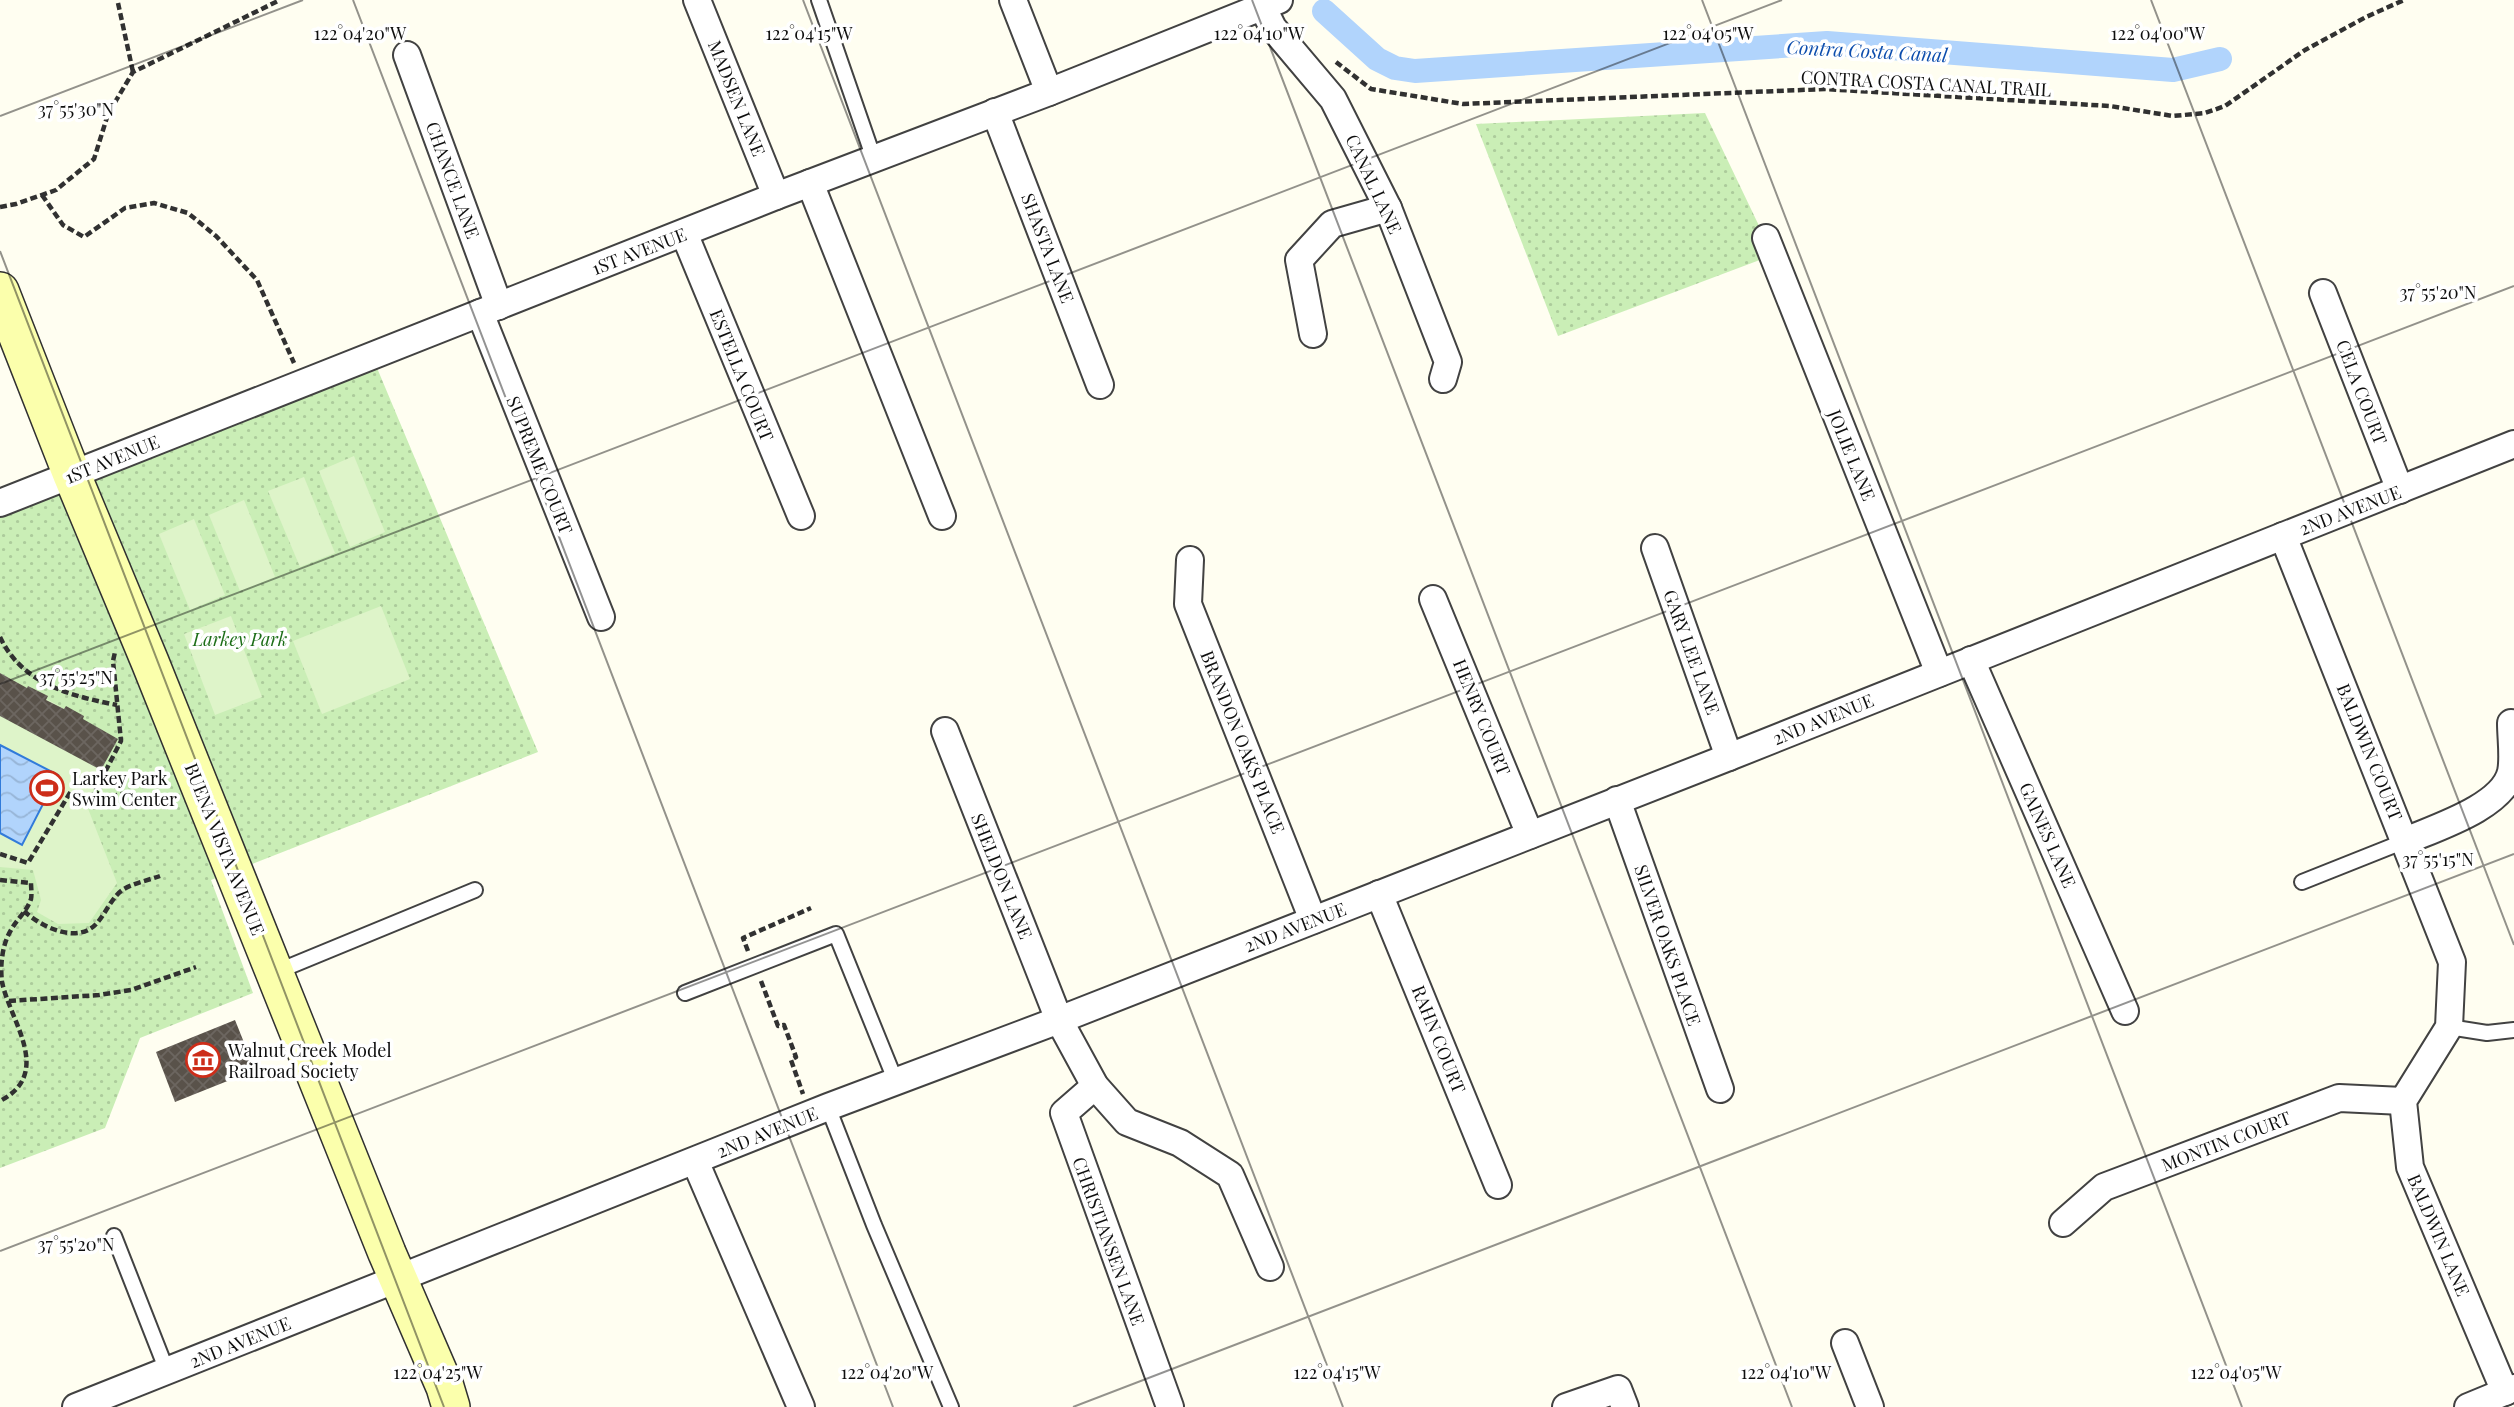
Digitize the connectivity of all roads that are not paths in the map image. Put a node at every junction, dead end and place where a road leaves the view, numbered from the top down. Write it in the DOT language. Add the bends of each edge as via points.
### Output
graph roads {
  1 [pos="697,0"];
  2 [pos="819,0"];
  3 [pos="1013,0"];
  4 [pos="1271,4"];
  5 [pos="407,55"];
  6 [pos="1049,92"];
  7 [pos="995,112"];
  8 [pos="874,159"];
  9 [pos="810,183"];
  10 [pos="776,196"];
  11 [pos="1388,208"];
  12 [pos="684,233"];
  13 [pos="1766,238"];
  14 [pos="0,291"];
  15 [pos="2323,293"];
  16 [pos="490,309"];
  17 [pos="1313,334"];
  18 [pos="1443,379"];
  19 [pos="1100,385"];
  20 [pos="2514,444"];
  21 [pos="72,475"];
  22 [pos="2400,490"];
  23 [pos="0,503"];
  24 [pos="801,516"];
  25 [pos="942,516"];
  26 [pos="2283,536"];
  27 [pos="1655,548"];
  28 [pos="1190,561"];
  29 [pos="1433,599"];
  30 [pos="601,617"];
  31 [pos="1971,660"];
  32 [pos="1939,673"];
  33 [pos="2511,723"];
  34 [pos="945,731"];
  35 [pos="1729,757"];
  36 [pos="1617,800"];
  37 [pos="1530,835"];
  38 [pos="2405,841"];
  39 [pos="2302,882"];
  40 [pos="475,890"];
  41 [pos="1379,894"];
  42 [pos="1313,920"];
  43 [pos="275,972"];
  44 [pos="685,993"];
  45 [pos="2125,1011"];
  46 [pos="1059,1020"];
  47 [pos="2449,1027"];
  48 [pos="2514,1030"];
  49 [pos="896,1082"];
  50 [pos="1095,1086"];
  51 [pos="1720,1090"];
  52 [pos="2403,1101"];
  53 [pos="828,1107"];
  54 [pos="695,1161"];
  55 [pos="1498,1185"];
  56 [pos="2063,1223"];
  57 [pos="114,1236"];
  58 [pos="1270,1267"];
  59 [pos="398,1279"];
  60 [pos="1845,1343"];
  61 [pos="167,1371"];
  62 [pos="2509,1390"];
  63 [pos="76,1407"];
  64 [pos="451,1407"];
  65 [pos="801,1407"];
  66 [pos="951,1407"];
  67 [pos="1170,1407"];
  68 [pos="1566,1407"];
  69 [pos="1625,1407"];
  70 [pos="1870,1407"];
  71 [pos="2468,1407"];
  1 -- 10 [label="street, MADSEN LANE"];
  2 -- 8 [label="lane"];
  3 -- 6 [label="street"];
  4 -- 6 [label="street, 1ST AVENUE"];
  4 -- 11 [label="street, CANAL LANE" via="1273,28 1333,99"];
  5 -- 16 [label="street, CHANCE LANE"];
  6 -- 7 [label="street, 1ST AVENUE"];
  7 -- 8 [label="street, 1ST AVENUE"];
  7 -- 19 [label="street, SHASTA LANE"];
  8 -- 9 [label="street, 1ST AVENUE"];
  9 -- 10 [label="street, 1ST AVENUE"];
  9 -- 25 [label="street"];
  10 -- 12 [label="street, 1ST AVENUE"];
  11 -- 17 [label="street" via="1332,224 1298,260"];
  11 -- 18 [label="street, CANAL LANE" via="1448,362"];
  12 -- 16 [label="street, 1ST AVENUE"];
  12 -- 24 [label="street, ESTELLA COURT"];
  13 -- 32 [label="street, JOLIE LANE"];
  14 -- 21 [label="street, BUENA VISTA AVENUE"];
  15 -- 22 [label="street, CELA COURT"];
  16 -- 21 [label="street, 1ST AVENUE"];
  16 -- 30 [label="street, SUPREME COURT"];
  20 -- 22 [label="street, 2ND AVENUE"];
  21 -- 23 [label="street, 1ST AVENUE"];
  21 -- 43 [label="street, BUENA VISTA AVENUE"];
  22 -- 26 [label="street, 2ND AVENUE"];
  26 -- 31 [label="street, 2ND AVENUE"];
  26 -- 38 [label="street, BALDWIN COURT"];
  27 -- 35 [label="street, GARY LEE LANE"];
  28 -- 42 [label="street, BRANDON OAKS PLACE" via="1188,604"];
  29 -- 37 [label="street, HENRY COURT"];
  31 -- 32 [label="street, 2ND AVENUE"];
  31 -- 45 [label="street, GAINES LANE"];
  32 -- 35 [label="street, 2ND AVENUE"];
  33 -- 38 [label="street, BALDWIN COURT" via="2511,773 2503,788 2486,805"];
  34 -- 46 [label="street, SHELDON LANE"];
  35 -- 36 [label="street, 2ND AVENUE"];
  36 -- 37 [label="street, 2ND AVENUE"];
  36 -- 51 [label="street, SILVER OAKS PLACE"];
  37 -- 41 [label="street, 2ND AVENUE"];
  38 -- 39 [label="lane"];
  38 -- 47 [label="street" via="2452,962"];
  40 -- 43 [label="lane"];
  41 -- 42 [label="street, 2ND AVENUE"];
  41 -- 55 [label="street, RAHN COURT"];
  42 -- 46 [label="street, 2ND AVENUE"];
  43 -- 59 [label="street, BUENA VISTA AVENUE"];
  44 -- 49 [label="lane" via="836,934"];
  46 -- 49 [label="street, 2ND AVENUE"];
  46 -- 50 [label="street, SHELDON LANE"];
  47 -- 48 [label="lane" via="2487,1033"];
  47 -- 52 [label="street"];
  49 -- 53 [label="street, 2ND AVENUE"];
  50 -- 58 [label="street, SHELDON LANE" via="1128,1122 1180,1143 1230,1175"];
  50 -- 67 [label="street, CHRISTIANSEN LANE" via="1064,1113"];
  52 -- 56 [label="street, MONTIN COURT" via="2339,1098 2104,1187"];
  52 -- 62 [label="street, BALDWIN LANE" via="2410,1167"];
  53 -- 54 [label="street, 2ND AVENUE"];
  53 -- 66 [label="lane"];
  54 -- 59 [label="street, 2ND AVENUE"];
  54 -- 65 [label="street"];
  57 -- 61 [label="lane"];
  59 -- 61 [label="street, 2ND AVENUE"];
  59 -- 64 [label="street, BUENA VISTA AVENUE"];
  60 -- 70 [label="street"];
  61 -- 63 [label="street, 2ND AVENUE"];
  62 -- 71 [label="street"];
  68 -- 69 [label="street" via="1618,1389"];
}
